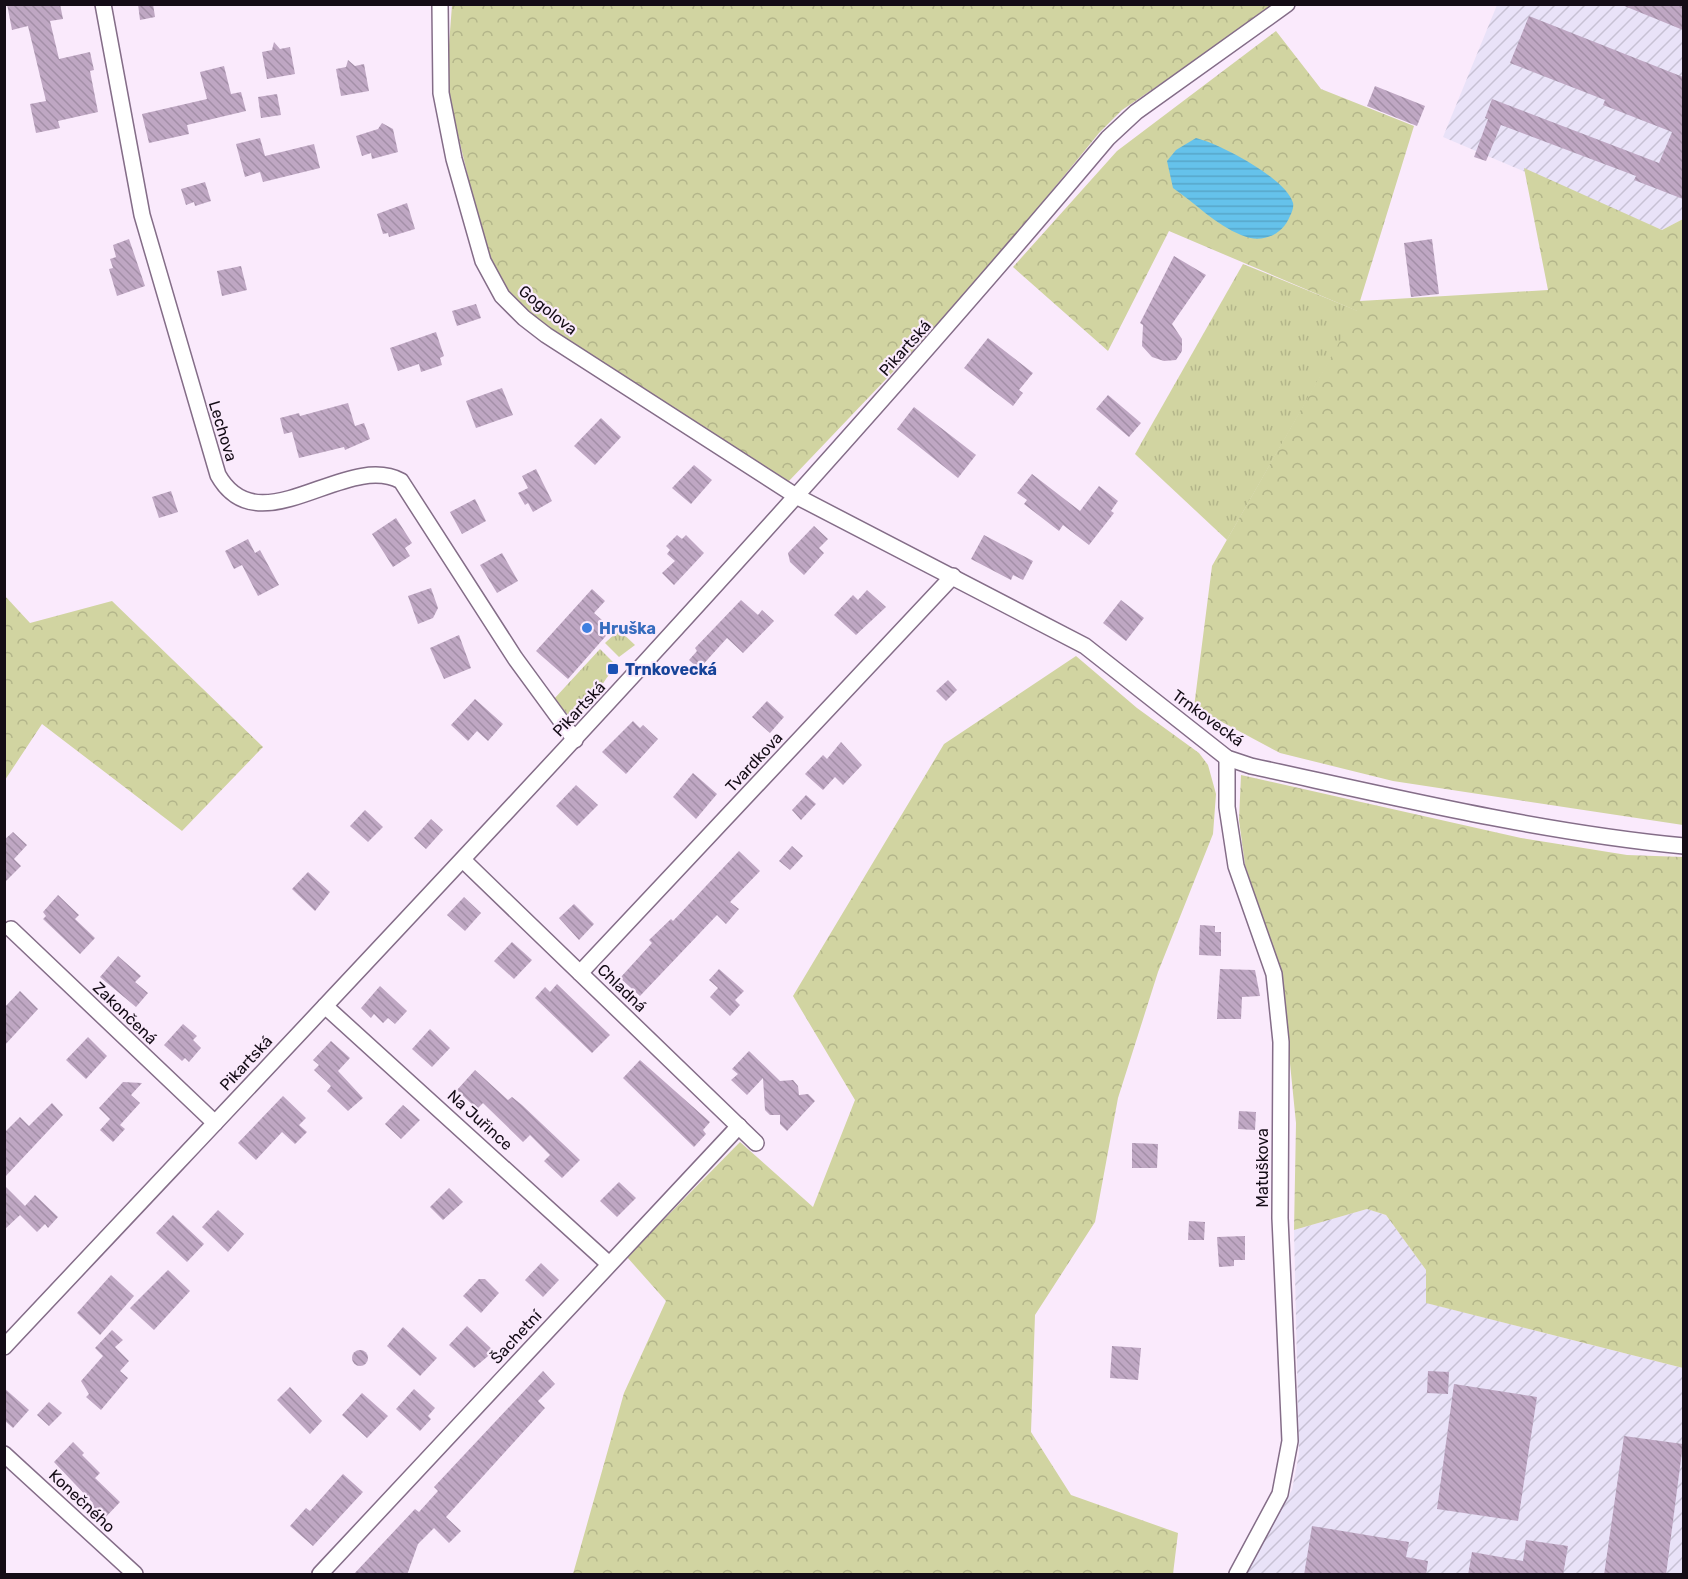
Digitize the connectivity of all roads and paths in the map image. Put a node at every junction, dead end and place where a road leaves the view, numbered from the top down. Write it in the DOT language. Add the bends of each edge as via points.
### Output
graph roads {
  1 [pos="103,4"];
  2 [pos="440,4"];
  3 [pos="1287,4"];
  4 [pos="796,496"];
  5 [pos="953,576"];
  6 [pos="575,740"];
  7 [pos="1227,758"];
  8 [pos="1683,846"];
  9 [pos="463,860"];
  10 [pos="11,929"];
  11 [pos="580,973"];
  12 [pos="325,1006"];
  13 [pos="215,1123"];
  14 [pos="739,1126"];
  15 [pos="756,1143"];
  16 [pos="609,1264"];
  17 [pos="4,1347"];
  18 [pos="4,1454"];
  19 [pos="135,1575"];
  20 [pos="321,1575"];
  21 [pos="1237,1575"];
  1 -- 6 [label="street, Lechova" via="142,215 185,369 224,486 240,499 262,504 367,476 386,475 401,481 515,658"];
  2 -- 4 [label="street, Gogolova" via="439,64 445,117 474,232 494,285 512,308 540,331"];
  3 -- 4 [label="street, Pikartská" via="1136,111 1108,138 956,318"];
  4 -- 5 [label="street, Trnkovecká"];
  4 -- 6 [label="street, Pikartská"];
  5 -- 7 [label="street, Trnkovecká" via="1085,646"];
  5 -- 11 [label="street, Tvardkova"];
  6 -- 9 [label="street, Pikartská"];
  7 -- 8 [label="street, Trnkovecká" via="1451,808 1630,841"];
  7 -- 21 [label="street, Matuškova" via="1227,807 1236,866 1274,974 1280,1031 1280,1218 1290,1441 1280,1494"];
  9 -- 11 [label="street, Chladná"];
  9 -- 12 [label="street, Pikartská"];
  10 -- 13 [label="street, Zakončená"];
  11 -- 14 [label="street, Chladná"];
  12 -- 13 [label="street, Pikartská"];
  12 -- 16 [label="street, Na Juřince"];
  13 -- 17 [label="street, Pikartská"];
  14 -- 15 [label="street, Chladná"];
  14 -- 16 [label="street, Šachetní"];
  16 -- 20 [label="street, Šachetní"];
  18 -- 19 [label="street, Konečného"];
}
